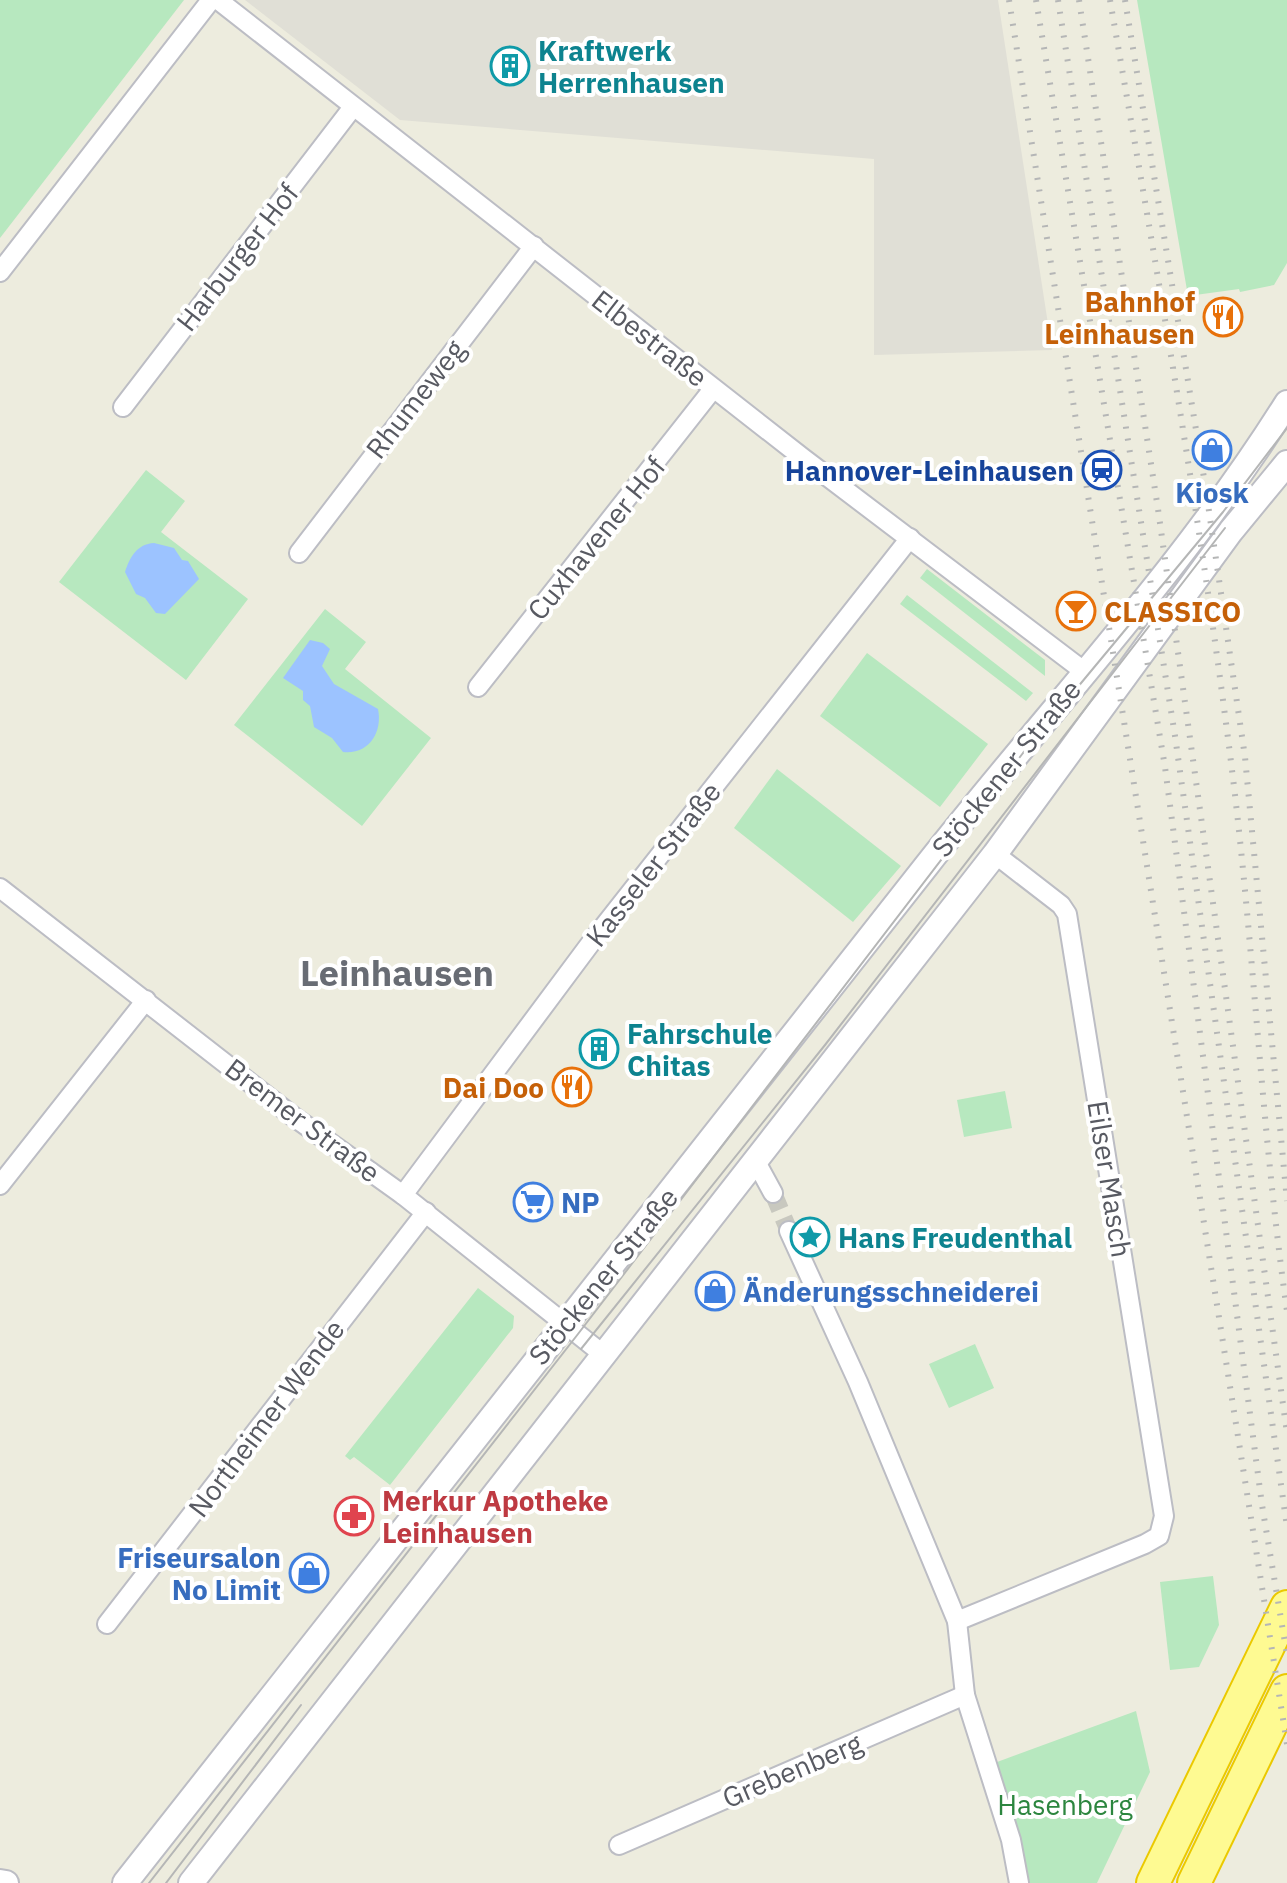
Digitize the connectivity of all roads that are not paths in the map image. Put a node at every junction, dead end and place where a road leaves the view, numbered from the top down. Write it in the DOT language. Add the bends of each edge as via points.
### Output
graph roads {
  1 [pos="211,0"];
  2 [pos="218,0"];
  3 [pos="353,107"];
  4 [pos="534,246"];
  5 [pos="0,272"];
  6 [pos="713,389"];
  7 [pos="1287,403"];
  8 [pos="123,407"];
  9 [pos="1287,463"];
  10 [pos="910,538"];
  11 [pos="299,553"];
  12 [pos="1085,672"];
  13 [pos="478,687"];
  14 [pos="995,854"];
  15 [pos="0,888"];
  16 [pos="146,1000"];
  17 [pos="755,1160"];
  18 [pos="0,1185"];
  19 [pos="773,1193"];
  20 [pos="403,1195"];
  21 [pos="426,1212"];
  22 [pos="789,1231"];
  23 [pos="565,1323"];
  24 [pos="604,1355"];
  25 [pos="1287,1607"];
  26 [pos="957,1621"];
  27 [pos="107,1624"];
  28 [pos="1287,1691"];
  29 [pos="965,1695"];
  30 [pos="619,1845"];
  31 [pos="0,1882"];
  32 [pos="6,1883"];
  33 [pos="125,1883"];
  34 [pos="191,1883"];
  35 [pos="1019,1883"];
  36 [pos="1153,1883"];
  37 [pos="1194,1883"];
  1 -- 5 [label="street"];
  2 -- 3 [label="street, Elbestraße"];
  3 -- 4 [label="street, Elbestraße"];
  3 -- 8 [label="street, Harburger Hof"];
  4 -- 6 [label="street, Elbestraße"];
  4 -- 11 [label="street, Rhumeweg"];
  6 -- 10 [label="street, Elbestraße"];
  6 -- 13 [label="street, Cuxhavener Hof"];
  7 -- 12 [label="street, Stöckener Straße" via="1224,498"];
  9 -- 14 [label="street, Stöckener Straße" via="1231,531"];
  10 -- 12 [label="street, Elbestraße"];
  10 -- 20 [label="street, Kasseler Straße" via="602,928"];
  12 -- 23 [label="street, Stöckener Straße"];
  14 -- 17 [label="street, Stöckener Straße"];
  14 -- 26 [label="street, Eilser Masch" via="1061,905 1070,926 1164,1516 1159,1536"];
  15 -- 16 [label="street, Bremer Straße"];
  16 -- 18 [label="street"];
  16 -- 20 [label="street, Bremer Straße"];
  17 -- 19 [label="street"];
  17 -- 24 [label="street, Stöckener Straße"];
  20 -- 21 [label="street, Bremer Straße"];
  21 -- 23 [label="street, Bremer Straße"];
  21 -- 27 [label="street, Northeimer Wende"];
  22 -- 26 [label="street"];
  23 -- 24 [label="street, Bremer Straße"];
  23 -- 33 [label="street, Stöckener Straße"];
  24 -- 34 [label="street, Stöckener Straße"];
  25 -- 36 [label="highway"];
  26 -- 29 [label="street"];
  28 -- 37 [label="highway"];
  29 -- 30 [label="street, Grebenberg"];
  29 -- 35 [label="street" via="1011,1840"];
  31 -- 32 [label="street"];
}
